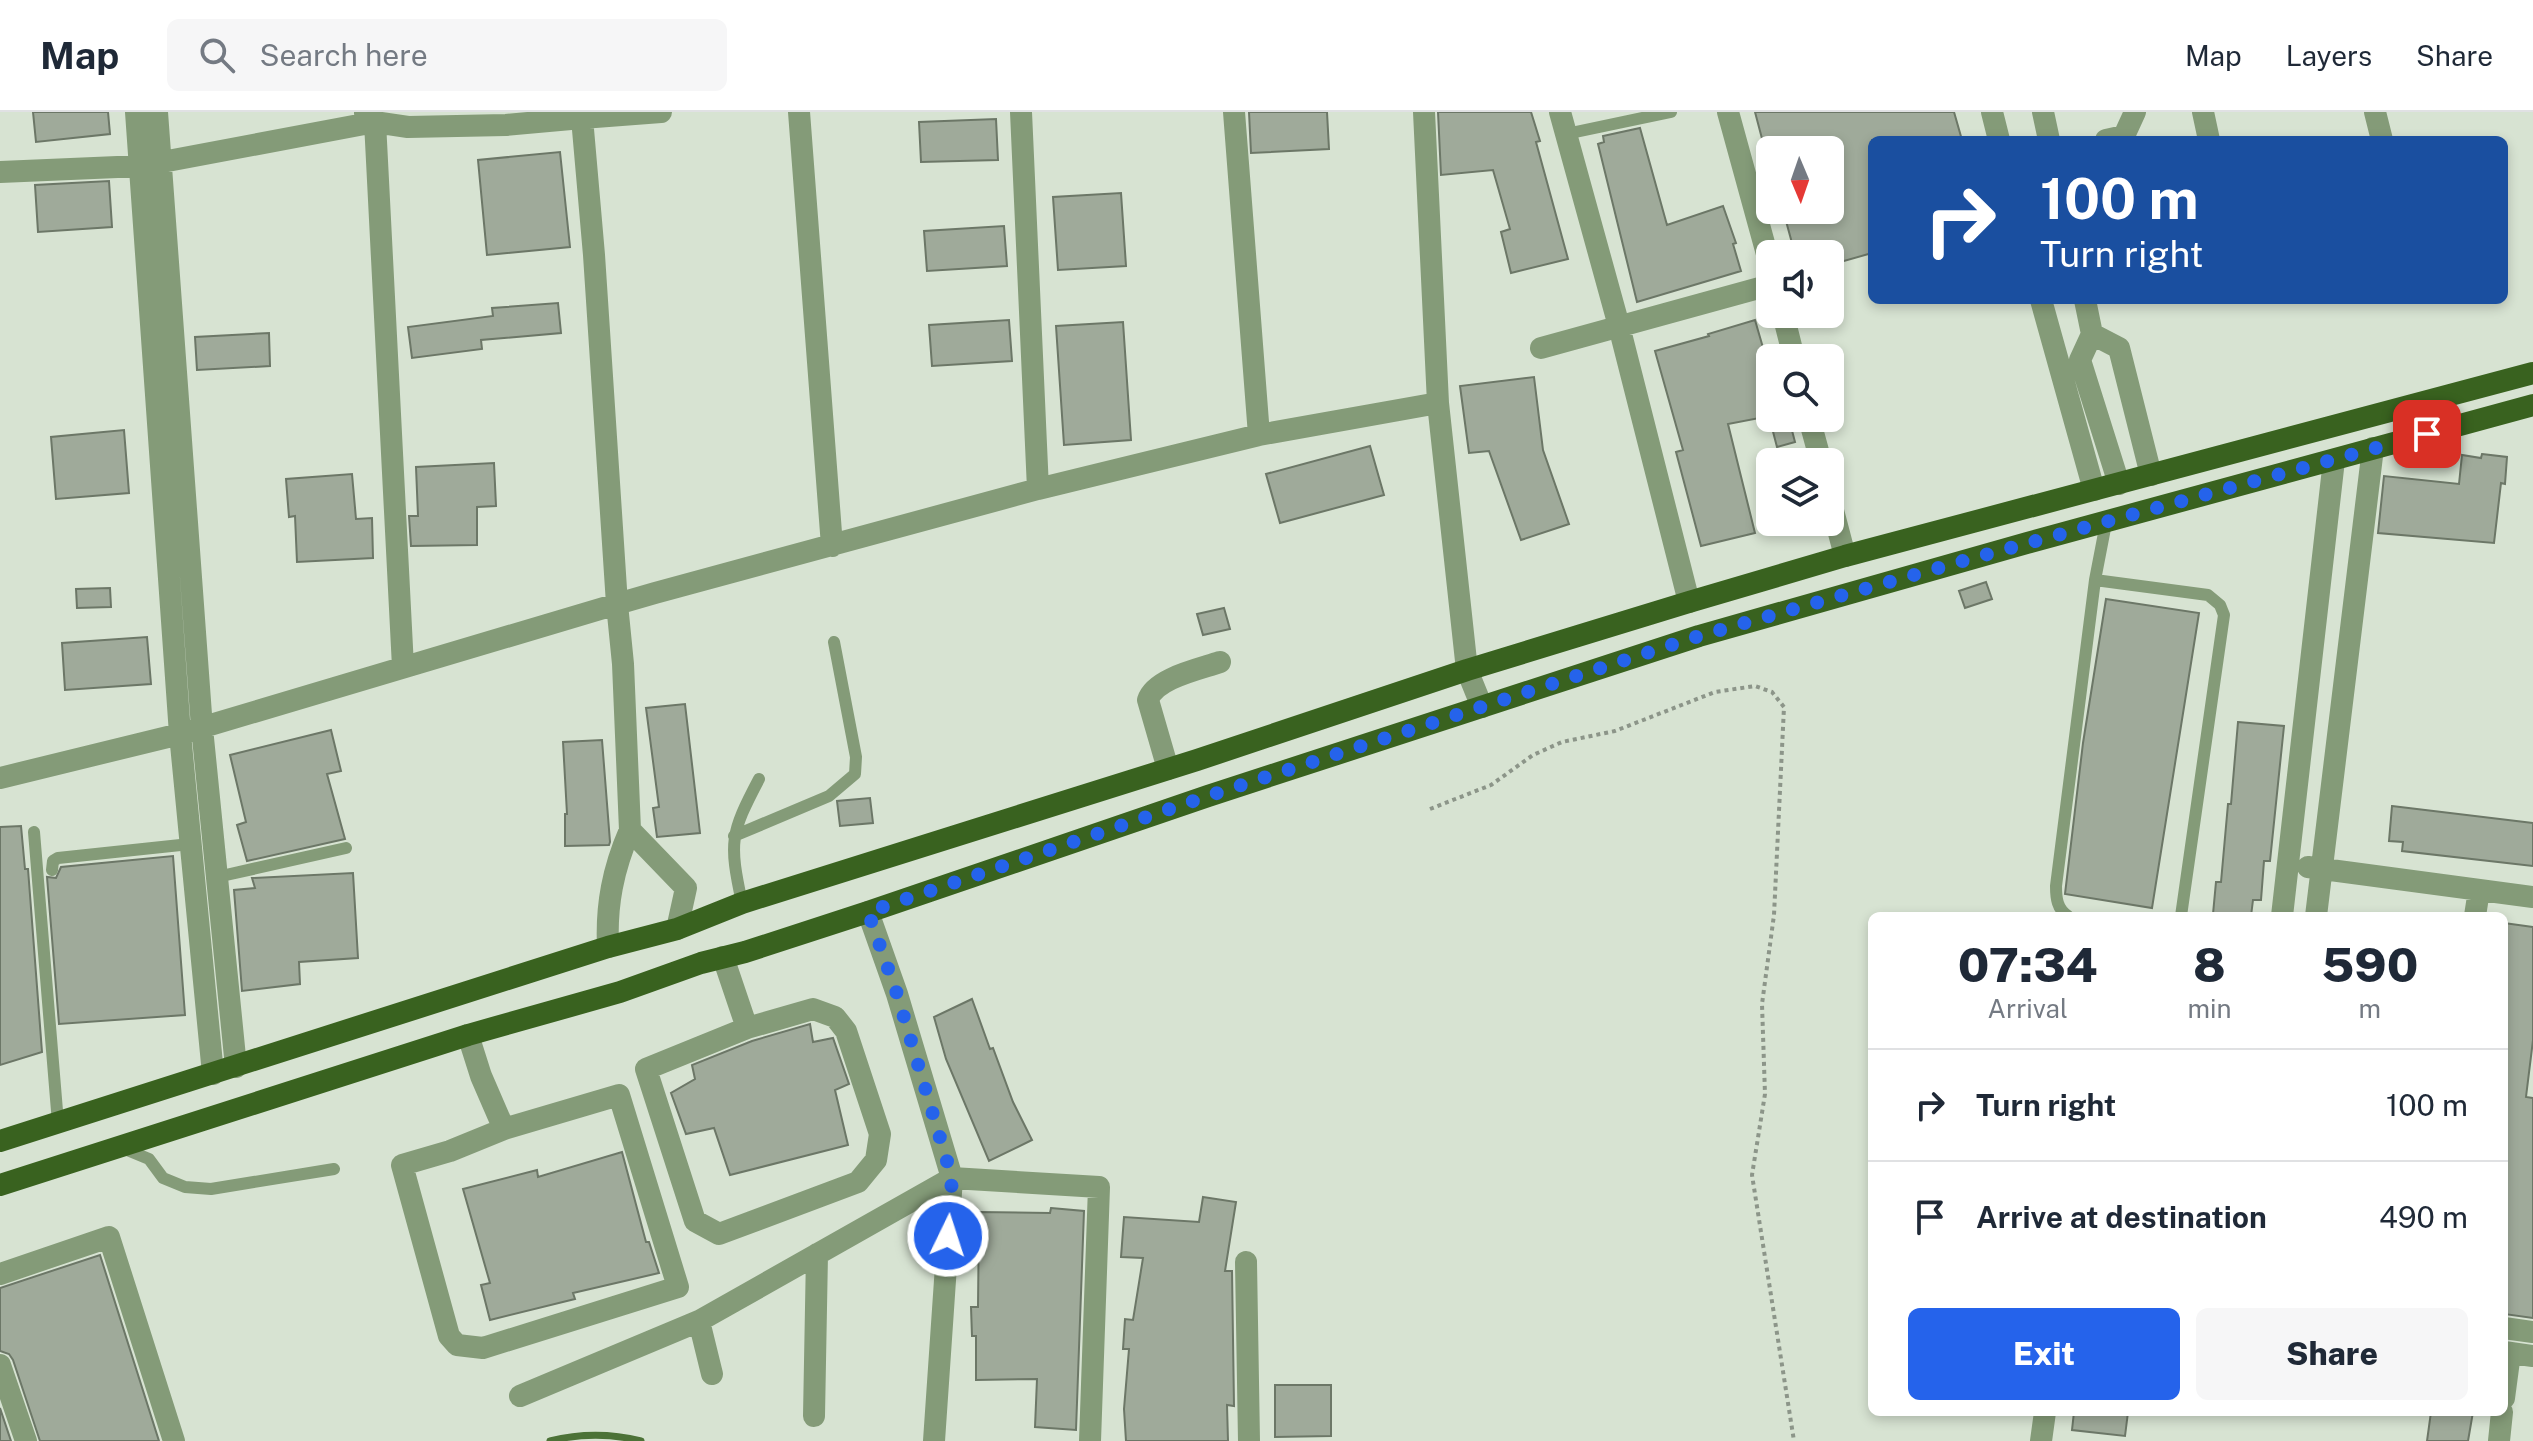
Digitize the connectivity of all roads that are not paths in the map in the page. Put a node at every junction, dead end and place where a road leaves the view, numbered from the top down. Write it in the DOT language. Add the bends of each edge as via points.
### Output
graph roads {
  1 [pos="136,112"];
  2 [pos="157,112"];
  3 [pos="661,112"];
  4 [pos="799,112"];
  5 [pos="1021,112"];
  6 [pos="1234,112"];
  7 [pos="1424,112"];
  8 [pos="1560,112"];
  9 [pos="1671,112"];
  10 [pos="1728,112"];
  11 [pos="1992,112"];
  12 [pos="2043,112"];
  13 [pos="2135,112"];
  14 [pos="2203,112"];
  15 [pos="2375,112"];
  16 [pos="581,115"];
  17 [pos="370,117"];
  18 [pos="1566,134"];
  19 [pos="1998,136"];
  20 [pos="2048,136"];
  21 [pos="2124,136"];
  22 [pos="2208,136"];
  23 [pos="2381,136"];
  24 [pos="151,164"];
  25 [pos="0,172"];
  26 [pos="1763,240"];
  27 [pos="1756,289"];
  28 [pos="2042,304"];
  29 [pos="2086,304"];
  30 [pos="1619,326"];
  31 [pos="2092,334"];
  32 [pos="1541,348"];
  33 [pos="2533,373"];
  34 [pos="1438,403"];
  35 [pos="2533,405"];
  36 [pos="1259,435"];
  37 [pos="2373,448"];
  38 [pos="2334,460"];
  39 [pos="2151,475"];
  40 [pos="2119,484"];
  41 [pos="1038,489"];
  42 [pos="2094,490"];
  43 [pos="2106,523"];
  44 [pos="1840,536"];
  45 [pos="832,546"];
  46 [pos="1845,556"];
  47 [pos="2095,580"];
  48 [pos="1689,602"];
  49 [pos="617,604"];
  50 [pos="834,642"];
  51 [pos="1220,662"];
  52 [pos="403,667"];
  53 [pos="1467,670"];
  54 [pos="2308,696"];
  55 [pos="2342,701"];
  56 [pos="1482,707"];
  57 [pos="202,728"];
  58 [pos="180,734"];
  59 [pos="1168,769"];
  60 [pos="0,778"];
  61 [pos="759,779"];
  62 [pos="1133,781"];
  63 [pos="1145,818"];
  64 [pos="630,830"];
  65 [pos="34,832"];
  66 [pos="734,836"];
  67 [pos="190,844"];
  68 [pos="346,848"];
  69 [pos="2288,864"];
  70 [pos="2322,868"];
  71 [pos="52,870"];
  72 [pos="217,877"];
  73 [pos="2479,890"];
  74 [pos="2533,897"];
  75 [pos="742,903"];
  76 [pos="868,912"];
  77 [pos="2062,912"];
  78 [pos="2182,912"];
  79 [pos="2282,912"];
  80 [pos="2316,912"];
  81 [pos="2476,912"];
  82 [pos="677,929"];
  83 [pos="608,947"];
  84 [pos="723,957"];
  85 [pos="228,989"];
  86 [pos="205,991"];
  87 [pos="747,1028"];
  88 [pos="468,1035"];
  89 [pos="236,1067"];
  90 [pos="213,1074"];
  91 [pos="58,1123"];
  92 [pos="504,1129"];
  93 [pos="0,1141"];
  94 [pos="119,1147"];
  95 [pos="334,1169"];
  96 [pos="952,1178"];
  97 [pos="0,1185"];
  98 [pos="817,1254"];
  99 [pos="1246,1262"];
  100 [pos="0,1274"];
  101 [pos="699,1321"];
  102 [pos="2508,1329"];
  103 [pos="2533,1332"];
  104 [pos="2508,1352"];
  105 [pos="2533,1356"];
  106 [pos="712,1374"];
  107 [pos="2,1377"];
  108 [pos="520,1396"];
  109 [pos="814,1416"];
  110 [pos="2044,1416"];
  111 [pos="2502,1416"];
  112 [pos="26,1441"];
  113 [pos="174,1441"];
  114 [pos="934,1441"];
  115 [pos="1090,1441"];
  116 [pos="1249,1441"];
  117 [pos="2041,1441"];
  118 [pos="2499,1441"];
  1 -- 24 [label="street"];
  2 -- 24 [label="street"];
  3 -- 16 [label="street"];
  4 -- 45 [label="street"];
  5 -- 41 [label="street"];
  6 -- 36 [label="street"];
  7 -- 34 [label="street"];
  8 -- 18 [label="street"];
  9 -- 18 [label="lane"];
  10 -- 26 [label="street"];
  11 -- 19 [label="street"];
  12 -- 20 [label="street"];
  13 -- 21 [label="street"];
  14 -- 22 [label="street"];
  15 -- 23 [label="street"];
  16 -- 17 [label="street" via="408,127"];
  16 -- 49 [label="street"];
  17 -- 24 [label="street"];
  17 -- 52 [label="street"];
  18 -- 30 [label="street"];
  24 -- 25 [label="street"];
  24 -- 57 [label="street"];
  24 -- 58 [label="street"];
  27 -- 30 [label="street"];
  28 -- 42 [label="street"];
  29 -- 31 [label="street"];
  30 -- 32 [label="street"];
  30 -- 48 [label="street"];
  31 -- 39 [label="street" via="2119,348"];
  31 -- 40 [label="street" via="2080,360"];
  33 -- 39 [label="main road"];
  34 -- 36 [label="street"];
  34 -- 53 [label="street"];
  35 -- 37 [label="main road"];
  36 -- 41 [label="street"];
  37 -- 38 [label="main road"];
  37 -- 55 [label="street"];
  38 -- 43 [label="main road"];
  38 -- 54 [label="street"];
  39 -- 40 [label="main road"];
  40 -- 42 [label="main road"];
  41 -- 45 [label="street"];
  42 -- 46 [label="main road"];
  43 -- 47 [label="lane"];
  43 -- 56 [label="main road" via="1699,636"];
  44 -- 46 [label="street"];
  45 -- 49 [label="street"];
  46 -- 48 [label="main road"];
  47 -- 77 [label="lane" via="2056,886"];
  47 -- 78 [label="lane" via="2208,595 2224,615"];
  48 -- 53 [label="main road"];
  49 -- 52 [label="street"];
  49 -- 64 [label="street"];
  50 -- 66 [label="lane" via="855,774 829,796"];
  51 -- 59 [label="street" via="1151,691 1148,700"];
  52 -- 57 [label="street"];
  53 -- 56 [label="street"];
  53 -- 59 [label="main road"];
  54 -- 55 [label="street"];
  54 -- 69 [label="street"];
  55 -- 70 [label="street"];
  56 -- 63 [label="main road"];
  57 -- 58 [label="street"];
  57 -- 72 [label="street"];
  58 -- 60 [label="street"];
  58 -- 67 [label="street"];
  59 -- 62 [label="main road"];
  61 -- 66 [label="lane"];
  62 -- 63 [label="main road"];
  62 -- 75 [label="main road"];
  63 -- 76 [label="main road"];
  64 -- 82 [label="street" via="686,888"];
  64 -- 83 [label="street" via="609,894"];
  65 -- 91 [label="lane"];
  66 -- 75 [label="lane"];
  67 -- 71 [label="lane" via="58,858"];
  67 -- 86 [label="street"];
  68 -- 72 [label="lane"];
  69 -- 70 [label="street"];
  69 -- 79 [label="street"];
  70 -- 73 [label="street"];
  70 -- 80 [label="street"];
  72 -- 85 [label="street"];
  73 -- 74 [label="street"];
  73 -- 81 [label="street"];
  75 -- 82 [label="main road"];
  76 -- 84 [label="main road"];
  76 -- 96 [label="street"];
  82 -- 83 [label="main road"];
  83 -- 89 [label="main road"];
  84 -- 87 [label="street"];
  84 -- 88 [label="main road"];
  85 -- 86 [label="street"];
  85 -- 89 [label="street"];
  86 -- 90 [label="street"];
  87 -- 87 [label="street" via="813,1009 835,1017 846,1031 880,1134 876,1160 858,1182 719,1234 695,1221 646,1069"];
  88 -- 92 [label="street"];
  88 -- 94 [label="main road"];
  89 -- 90 [label="main road"];
  90 -- 91 [label="main road"];
  91 -- 93 [label="main road"];
  92 -- 92 [label="street" via="402,1165 449,1336 457,1345 483,1348 678,1287 619,1095"];
  94 -- 95 [label="lane" via="149,1159 163,1178 185,1187 211,1189"];
  94 -- 97 [label="main road"];
  96 -- 98 [label="street"];
  96 -- 114 [label="street"];
  96 -- 115 [label="street" via="1099,1187"];
  98 -- 101 [label="street"];
  98 -- 109 [label="street"];
  99 -- 116 [label="street"];
  100 -- 113 [label="street" via="109,1237"];
  101 -- 106 [label="street"];
  101 -- 108 [label="street"];
  102 -- 103 [label="street"];
  104 -- 105 [label="street"];
  107 -- 112 [label="street"];
  110 -- 117 [label="street"];
  111 -- 118 [label="street"];
}
